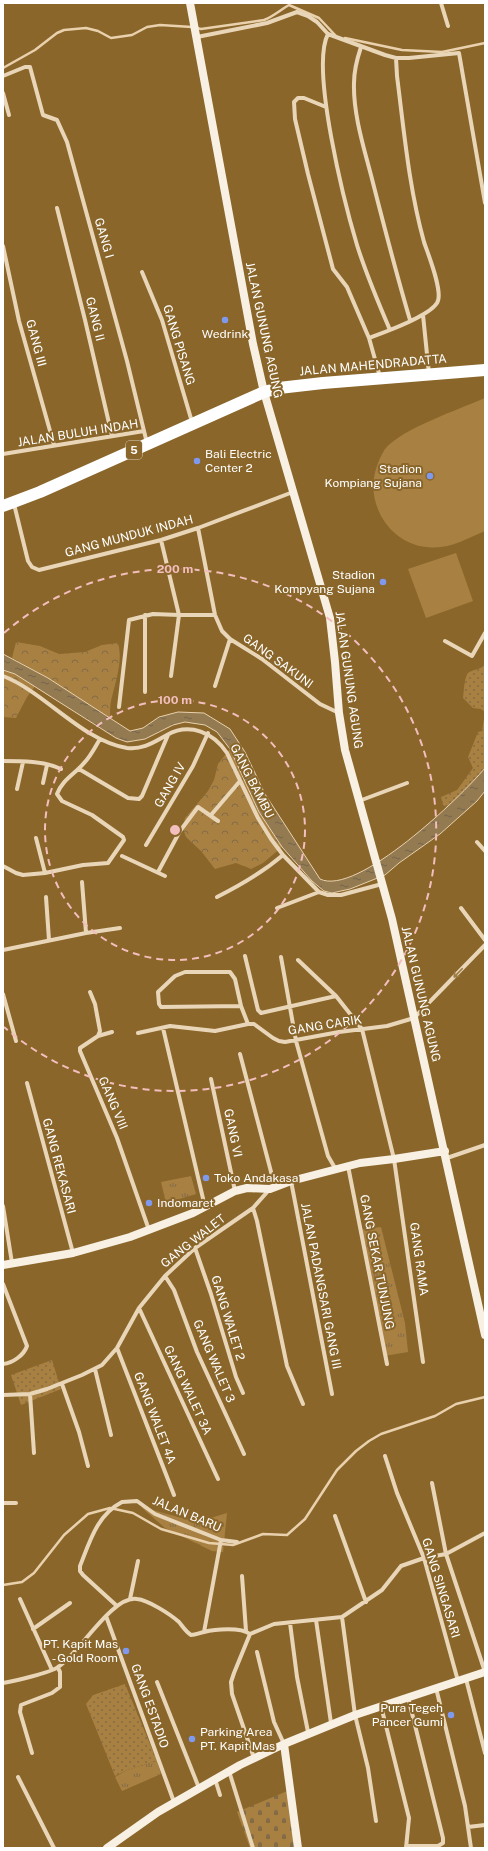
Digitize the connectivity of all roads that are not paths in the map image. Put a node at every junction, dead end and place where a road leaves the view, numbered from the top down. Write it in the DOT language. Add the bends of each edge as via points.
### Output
graph roads {
  1 [pos="190,3"];
  2 [pos="441,3"];
  3 [pos="448,26"];
  4 [pos="196,34"];
  5 [pos="328,34"];
  6 [pos="361,47"];
  7 [pos="396,58"];
  8 [pos="3,76"];
  9 [pos="3,92"];
  10 [pos="326,107"];
  11 [pos="9,115"];
  12 [pos="485,203"];
  13 [pos="57,208"];
  14 [pos="3,246"];
  15 [pos="142,272"];
  16 [pos="422,315"];
  17 [pos="410,320"];
  18 [pos="390,330"];
  19 [pos="369,338"];
  20 [pos="485,370"];
  21 [pos="429,374"];
  22 [pos="380,378"];
  23 [pos="264,392"];
  24 [pos="193,424"];
  25 [pos="144,431"];
  26 [pos="112,436"];
  27 [pos="148,444"];
  28 [pos="54,445"];
  29 [pos="3,454"];
  30 [pos="293,492"];
  31 [pos="8,504"];
  32 [pos="198,528"];
  33 [pos="161,540"];
  34 [pos="145,615"];
  35 [pos="179,615"];
  36 [pos="215,615"];
  37 [pos="485,633"];
  38 [pos="230,639"];
  39 [pos="445,641"];
  40 [pos="3,676"];
  41 [pos="171,676"];
  42 [pos="215,686"];
  43 [pos="145,692"];
  44 [pos="119,707"];
  45 [pos="339,713"];
  46 [pos="208,733"];
  47 [pos="168,734"];
  48 [pos="100,739"];
  49 [pos="3,761"];
  50 [pos="23,762"];
  51 [pos="47,765"];
  52 [pos="79,769"];
  53 [pos="60,770"];
  54 [pos="240,781"];
  55 [pos="43,783"];
  56 [pos="407,783"];
  57 [pos="17,789"];
  58 [pos="359,801"];
  59 [pos="210,815"];
  60 [pos="218,821"];
  61 [pos="36,838"];
  62 [pos="477,842"];
  63 [pos="146,846"];
  64 [pos="485,851"];
  65 [pos="283,855"];
  66 [pos="122,856"];
  67 [pos="3,866"];
  68 [pos="158,872"];
  69 [pos="45,873"];
  70 [pos="165,876"];
  71 [pos="82,882"];
  72 [pos="382,882"];
  73 [pos="319,892"];
  74 [pos="46,897"];
  75 [pos="216,897"];
  76 [pos="277,908"];
  77 [pos="461,908"];
  78 [pos="120,928"];
  79 [pos="86,933"];
  80 [pos="49,940"];
  81 [pos="485,940"];
  82 [pos="485,945"];
  83 [pos="3,950"];
  84 [pos="245,956"];
  85 [pos="281,957"];
  86 [pos="298,960"];
  87 [pos="90,992"];
  88 [pos="3,994"];
  89 [pos="336,996"];
  90 [pos="241,1006"];
  91 [pos="290,1007"];
  92 [pos="414,1018"];
  93 [pos="248,1024"];
  94 [pos="163,1028"];
  95 [pos="362,1029"];
  96 [pos="112,1032"];
  97 [pos="138,1033"];
  98 [pos="98,1036"];
  99 [pos="16,1041"];
  100 [pos="296,1041"];
  101 [pos="240,1054"];
  102 [pos="211,1079"];
  103 [pos="27,1083"];
  104 [pos="485,1145"];
  105 [pos="446,1155"];
  106 [pos="394,1159"];
  107 [pos="348,1165"];
  108 [pos="335,1168"];
  109 [pos="291,1181"];
  110 [pos="273,1188"];
  111 [pos="235,1192"];
  112 [pos="3,1206"];
  113 [pos="205,1207"];
  114 [pos="253,1208"];
  115 [pos="149,1230"];
  116 [pos="196,1248"];
  117 [pos="73,1253"];
  118 [pos="12,1263"];
  119 [pos="3,1265"];
  120 [pos="165,1276"];
  121 [pos="3,1284"];
  122 [pos="139,1308"];
  123 [pos="485,1335"];
  124 [pos="117,1348"];
  125 [pos="423,1362"];
  126 [pos="3,1364"];
  127 [pos="387,1364"];
  128 [pos="95,1369"];
  129 [pos="62,1384"];
  130 [pos="243,1393"];
  131 [pos="30,1394"];
  132 [pos="332,1394"];
  133 [pos="3,1395"];
  134 [pos="303,1404"];
  135 [pos="111,1435"];
  136 [pos="34,1453"];
  137 [pos="244,1454"];
  138 [pos="385,1456"];
  139 [pos="88,1466"];
  140 [pos="218,1479"];
  141 [pos="432,1483"];
  142 [pos="174,1495"];
  143 [pos="3,1503"];
  144 [pos="16,1504"];
  145 [pos="335,1516"];
  146 [pos="485,1534"];
  147 [pos="221,1540"];
  148 [pos="237,1542"];
  149 [pos="446,1554"];
  150 [pos="424,1558"];
  151 [pos="138,1561"];
  152 [pos="242,1576"];
  153 [pos="20,1599"];
  154 [pos="130,1599"];
  155 [pos="366,1602"];
  156 [pos="70,1603"];
  157 [pos="117,1606"];
  158 [pos="106,1616"];
  159 [pos="342,1617"];
  160 [pos="316,1620"];
  161 [pos="290,1623"];
  162 [pos="33,1629"];
  163 [pos="246,1631"];
  164 [pos="204,1632"];
  165 [pos="250,1634"];
  166 [pos="257,1652"];
  167 [pos="58,1668"];
  168 [pos="52,1670"];
  169 [pos="485,1672"];
  170 [pos="462,1680"];
  171 [pos="157,1682"];
  172 [pos="3,1683"];
  173 [pos="436,1688"];
  174 [pos="408,1697"];
  175 [pos="381,1706"];
  176 [pos="355,1715"];
  177 [pos="331,1724"];
  178 [pos="308,1732"];
  179 [pos="284,1744"];
  180 [pos="485,1753"];
  181 [pos="32,1754"];
  182 [pos="254,1758"];
  183 [pos="229,1771"];
  184 [pos="18,1777"];
  185 [pos="215,1779"];
  186 [pos="199,1789"];
  187 [pos="220,1795"];
  188 [pos="174,1802"];
  189 [pos="376,1820"];
  190 [pos="485,1825"];
  191 [pos="468,1827"];
  192 [pos="406,1847"];
  193 [pos="420,1847"];
  194 [pos="54,1848"];
  195 [pos="107,1848"];
  196 [pos="253,1848"];
  197 [pos="298,1848"];
  198 [pos="471,1848"];
  1 -- 4 [label="main road, JALAN GUNUNG AGUNG"];
  2 -- 3 [label="street"];
  4 -- 5 [label="street" via="267,23 297,12 317,22"];
  4 -- 23 [label="main road, JALAN GUNUNG AGUNG"];
  5 -- 6 [label="street"];
  5 -- 10 [label="street" via="324,49 323,74"];
  6 -- 7 [label="street"];
  6 -- 17 [label="street" via="354,83 358,118 395,272"];
  7 -- 12 [label="street" via="459,53"];
  7 -- 16 [label="street" via="409,167 424,239 438,289 437,304"];
  8 -- 25 [label="street, GANG I" via="25,67 30,68 43,115 57,120 67,142"];
  9 -- 11 [label="street"];
  10 -- 18 [label="street" via="357,244"];
  10 -- 19 [label="street" via="298,98 294,102 295,119 333,269 347,287"];
  13 -- 26 [label="street, GANG II"];
  14 -- 28 [label="street, GANG III" via="19,321"];
  15 -- 24 [label="street, GANG PISANG" via="162,320"];
  16 -- 17 [label="street"];
  16 -- 21 [label="street"];
  17 -- 18 [label="street"];
  18 -- 19 [label="street"];
  19 -- 22 [label="street"];
  20 -- 21 [label="highway, JALAN MAHENDRADATTA / 5"];
  21 -- 22 [label="highway, JALAN MAHENDRADATTA / 5"];
  22 -- 23 [label="highway, JALAN MAHENDRADATTA / 5" via="295,386"];
  23 -- 24 [label="highway, 5"];
  23 -- 30 [label="main road, JALAN GUNUNG AGUNG"];
  24 -- 27 [label="highway, 5"];
  25 -- 26 [label="street, JALAN BULUH INDAH"];
  25 -- 27 [label="street, JALAN BULUH INDAH"];
  26 -- 28 [label="street, JALAN BULUH INDAH"];
  27 -- 31 [label="highway, 5"];
  28 -- 29 [label="street, JALAN BULUH INDAH"];
  30 -- 32 [label="street, GANG MUNDUK INDAH"];
  30 -- 45 [label="main road, JALAN GUNUNG AGUNG" via="330,618"];
  31 -- 33 [label="street, GANG MUNDUK INDAH" via="28,561 32,567 39,570"];
  32 -- 33 [label="street, GANG MUNDUK INDAH"];
  32 -- 36 [label="street, GANG SAKUNI"];
  33 -- 35 [label="street"];
  34 -- 35 [label="street"];
  34 -- 43 [label="street"];
  34 -- 44 [label="street" via="129,620"];
  35 -- 36 [label="street"];
  35 -- 41 [label="street"];
  36 -- 38 [label="street, GANG SAKUNI" via="222,631"];
  37 -- 39 [label="street" via="472,656"];
  38 -- 42 [label="street"];
  38 -- 45 [label="street, GANG SAKUNI" via="262,659 320,704"];
  40 -- 48 [label="street"];
  45 -- 58 [label="main road, JALAN GUNUNG AGUNG" via="345,750"];
  46 -- 47 [label="street" via="189,729"];
  46 -- 54 [label="street, GANG BAMBU" via="224,749"];
  46 -- 63 [label="street, GANG IV" via="193,766"];
  47 -- 48 [label="street" via="148,745 136,748 127,748"];
  47 -- 52 [label="street" via="139,799 128,798"];
  48 -- 52 [label="street"];
  49 -- 50 [label="street"];
  50 -- 51 [label="street"];
  50 -- 57 [label="street"];
  51 -- 53 [label="street"];
  51 -- 55 [label="street"];
  52 -- 69 [label="street" via="68,777 58,792 58,797 110,826 124,840 108,863 83,864"];
  54 -- 59 [label="street"];
  54 -- 65 [label="street, GANG BAMBU" via="258,818"];
  56 -- 58 [label="street"];
  58 -- 72 [label="main road, JALAN GUNUNG AGUNG"];
  59 -- 60 [label="street"];
  59 -- 68 [label="street" via="198,807 180,831"];
  61 -- 69 [label="street"];
  62 -- 64 [label="street"];
  65 -- 73 [label="street, GANG BAMBU"];
  65 -- 75 [label="street" via="247,882"];
  66 -- 68 [label="street"];
  67 -- 69 [label="street" via="20,874"];
  68 -- 70 [label="street"];
  71 -- 79 [label="street"];
  72 -- 73 [label="street" via="341,895"];
  72 -- 92 [label="main road, JALAN GUNUNG AGUNG"];
  73 -- 76 [label="street"];
  74 -- 80 [label="street"];
  77 -- 81 [label="street"];
  78 -- 79 [label="street"];
  79 -- 80 [label="street"];
  80 -- 83 [label="street"];
  82 -- 92 [label="street, one-way"];
  84 -- 91 [label="street" via="259,1012"];
  85 -- 91 [label="street"];
  86 -- 89 [label="street"];
  87 -- 98 [label="street" via="100,1031"];
  88 -- 99 [label="street"];
  89 -- 91 [label="street"];
  89 -- 95 [label="street"];
  90 -- 90 [label="street" via="160,1007 158,992 175,976 194,971 230,972 235,979"];
  90 -- 93 [label="street"];
  91 -- 100 [label="street"];
  92 -- 95 [label="street, GANG CARIK" via="387,1026"];
  92 -- 105 [label="main road, JALAN GUNUNG AGUNG"];
  93 -- 94 [label="street" via="215,1031 178,1026"];
  93 -- 100 [label="street, GANG CARIK" via="258,1026 279,1041"];
  94 -- 97 [label="street"];
  94 -- 113 [label="street"];
  95 -- 100 [label="street, GANG CARIK"];
  95 -- 106 [label="street"];
  96 -- 98 [label="street"];
  98 -- 115 [label="street, GANG VIII" via="80,1048 80,1051 117,1138"];
  100 -- 108 [label="street" via="328,1156"];
  101 -- 110 [label="street"];
  102 -- 111 [label="street, GANG VI"];
  103 -- 117 [label="street, GANG REKASARI"];
  104 -- 105 [label="street"];
  105 -- 106 [label="main road"];
  105 -- 123 [label="main road, JALAN GUNUNG AGUNG"];
  106 -- 107 [label="main road"];
  106 -- 125 [label="street, GANG RAMA"];
  107 -- 108 [label="main road"];
  107 -- 127 [label="street, GANG SEKAR TUNJUNG"];
  108 -- 109 [label="main road"];
  109 -- 110 [label="main road"];
  109 -- 132 [label="street, JALAN PADANGSARI GANG III"];
  110 -- 111 [label="main road" via="247,1188"];
  110 -- 114 [label="street, GANG WALET"];
  111 -- 113 [label="main road"];
  112 -- 118 [label="street"];
  113 -- 115 [label="main road"];
  114 -- 116 [label="street, GANG WALET"];
  114 -- 134 [label="street" via="287,1366"];
  115 -- 117 [label="main road"];
  116 -- 120 [label="street, GANG WALET"];
  116 -- 130 [label="street, GANG WALET 2"];
  117 -- 118 [label="main road"];
  118 -- 119 [label="main road"];
  120 -- 122 [label="street, GANG WALET"];
  120 -- 137 [label="street, GANG WALET 3" via="180,1303 197,1352"];
  121 -- 126 [label="street" via="27,1346 19,1357"];
  122 -- 124 [label="street, GANG WALET"];
  122 -- 140 [label="street, GANG WALET 3A"];
  124 -- 128 [label="street, GANG WALET"];
  124 -- 142 [label="street, GANG WALET 4A"];
  128 -- 129 [label="street, GANG WALET"];
  128 -- 135 [label="street"];
  129 -- 131 [label="street, GANG WALET"];
  129 -- 139 [label="street"];
  131 -- 133 [label="street, GANG WALET"];
  131 -- 136 [label="street"];
  138 -- 150 [label="street, GANG SINGASARI" via="396,1493"];
  141 -- 149 [label="street"];
  143 -- 144 [label="street"];
  145 -- 155 [label="street"];
  146 -- 149 [label="street"];
  147 -- 148 [label="street, JALAN BARU"];
  147 -- 157 [label="street, JALAN BARU" via="155,1514 137,1501 129,1500 118,1504 94,1529 80,1566 83,1576"];
  147 -- 164 [label="street"];
  149 -- 150 [label="street"];
  149 -- 169 [label="street"];
  150 -- 155 [label="street" via="401,1566 382,1590"];
  150 -- 170 [label="street, GANG SINGASARI"];
  151 -- 154 [label="street"];
  152 -- 163 [label="street"];
  153 -- 162 [label="street"];
  154 -- 157 [label="street"];
  154 -- 164 [label="street" via="138,1599 161,1610 192,1635"];
  155 -- 159 [label="street"];
  156 -- 162 [label="street"];
  157 -- 158 [label="street"];
  158 -- 167 [label="street"];
  158 -- 188 [label="street, GANG ESTADIO"];
  159 -- 160 [label="street"];
  159 -- 176 [label="street"];
  160 -- 161 [label="street"];
  160 -- 177 [label="street"];
  161 -- 165 [label="street" via="274,1624"];
  161 -- 178 [label="street"];
  162 -- 168 [label="street"];
  163 -- 164 [label="street" via="228,1629"];
  163 -- 165 [label="street"];
  165 -- 182 [label="street" via="234,1673 231,1688"];
  166 -- 179 [label="street" via="274,1722"];
  167 -- 168 [label="street"];
  167 -- 181 [label="street" via="60,1687 52,1693 21,1705 20,1712"];
  168 -- 172 [label="street"];
  169 -- 170 [label="main road"];
  170 -- 173 [label="main road"];
  170 -- 180 [label="street, GANG SINGASARI"];
  171 -- 186 [label="street"];
  173 -- 174 [label="main road"];
  173 -- 191 [label="street"];
  174 -- 175 [label="main road"];
  174 -- 193 [label="street" via="443,1838 443,1843 438,1846"];
  175 -- 176 [label="main road"];
  175 -- 192 [label="street" via="409,1818"];
  176 -- 177 [label="main road"];
  176 -- 189 [label="street" via="368,1768"];
  177 -- 178 [label="main road"];
  178 -- 179 [label="main road"];
  179 -- 182 [label="main road"];
  179 -- 197 [label="main road"];
  182 -- 183 [label="main road"];
  183 -- 185 [label="main road"];
  183 -- 196 [label="street"];
  184 -- 194 [label="street"];
  185 -- 186 [label="main road"];
  185 -- 187 [label="street"];
  186 -- 188 [label="main road"];
  188 -- 195 [label="main road"];
  190 -- 191 [label="street"];
  191 -- 198 [label="street"];
  192 -- 193 [label="street"];
}
